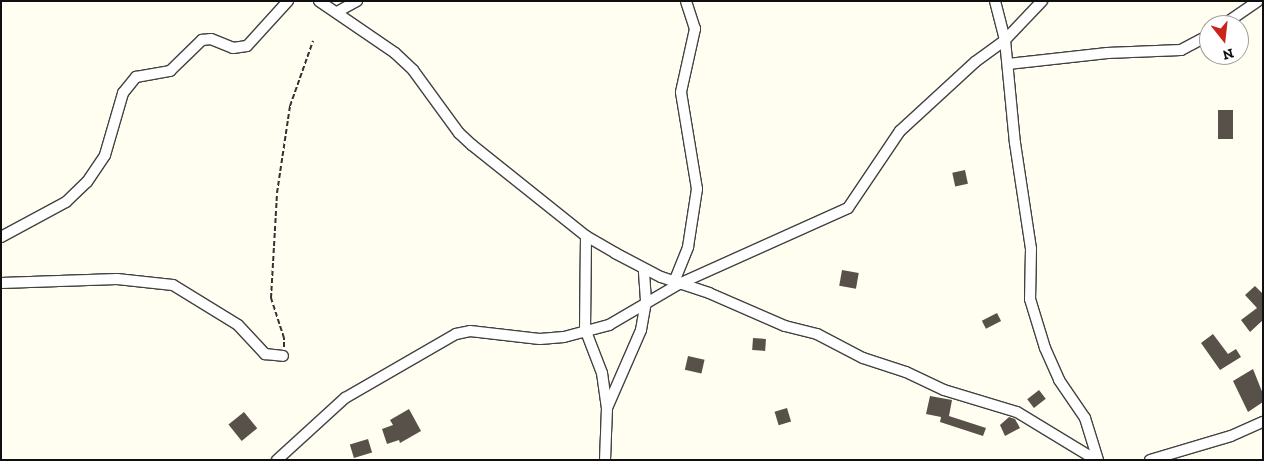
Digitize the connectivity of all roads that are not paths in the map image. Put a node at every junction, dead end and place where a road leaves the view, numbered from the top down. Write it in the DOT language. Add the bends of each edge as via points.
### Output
graph roads {
  1 [pos="276,1"];
  2 [pos="288,1"];
  3 [pos="319,1"];
  4 [pos="357,1"];
  5 [pos="686,1"];
  6 [pos="995,1"];
  7 [pos="1042,1"];
  8 [pos="1258,1"];
  9 [pos="337,12"];
  10 [pos="277,13"];
  11 [pos="1238,15"];
  12 [pos="1005,40"];
  13 [pos="1199,40"];
  14 [pos="1008,64"];
  15 [pos="1,236"];
  16 [pos="586,236"];
  17 [pos="644,269"];
  18 [pos="1,283"];
  19 [pos="676,283"];
  20 [pos="646,301"];
  21 [pos="585,329"];
  22 [pos="283,356"];
  23 [pos="607,408"];
  24 [pos="1263,422"];
  25 [pos="277,460"];
  26 [pos="605,460"];
  27 [pos="1097,460"];
  28 [pos="1150,460"];
  1 -- 10 [label="street"];
  2 -- 10 [label="street"];
  3 -- 9 [label="street"];
  4 -- 9 [label="street"];
  5 -- 19 [label="street" via="695,29 681,92 697,188 688,247"];
  6 -- 12 [label="street"];
  7 -- 12 [label="street"];
  8 -- 11 [label="street"];
  9 -- 16 [label="street" via="381,41 413,70 459,133 472,145"];
  10 -- 15 [label="street" via="247,46 233,48 211,39 202,40 170,71 136,77 123,93 105,155 87,182 66,202"];
  12 -- 14 [label="street"];
  12 -- 19 [label="street" via="975,62 900,130 848,208"];
  13 -- 14 [label="street" via="1181,50 1107,53"];
  14 -- 27 [label="street" via="1015,143 1031,249 1030,299 1048,356 1059,380 1085,418"];
  16 -- 17 [label="street"];
  16 -- 21 [label="street"];
  17 -- 19 [label="street"];
  17 -- 20 [label="street"];
  18 -- 22 [label="street" via="117,279 173,285 238,325 265,354"];
  19 -- 20 [label="street"];
  19 -- 27 [label="street" via="709,293 785,326 817,334 863,358 906,372 944,390 1017,412"];
  20 -- 21 [label="street" via="609,325"];
  20 -- 23 [label="street" via="638,343"];
  21 -- 23 [label="street" via="587,340 600,363"];
  21 -- 25 [label="street" via="564,337 540,339 470,331 456,334 345,398"];
  23 -- 26 [label="street"];
  24 -- 28 [label="street" via="1231,436"];
}
